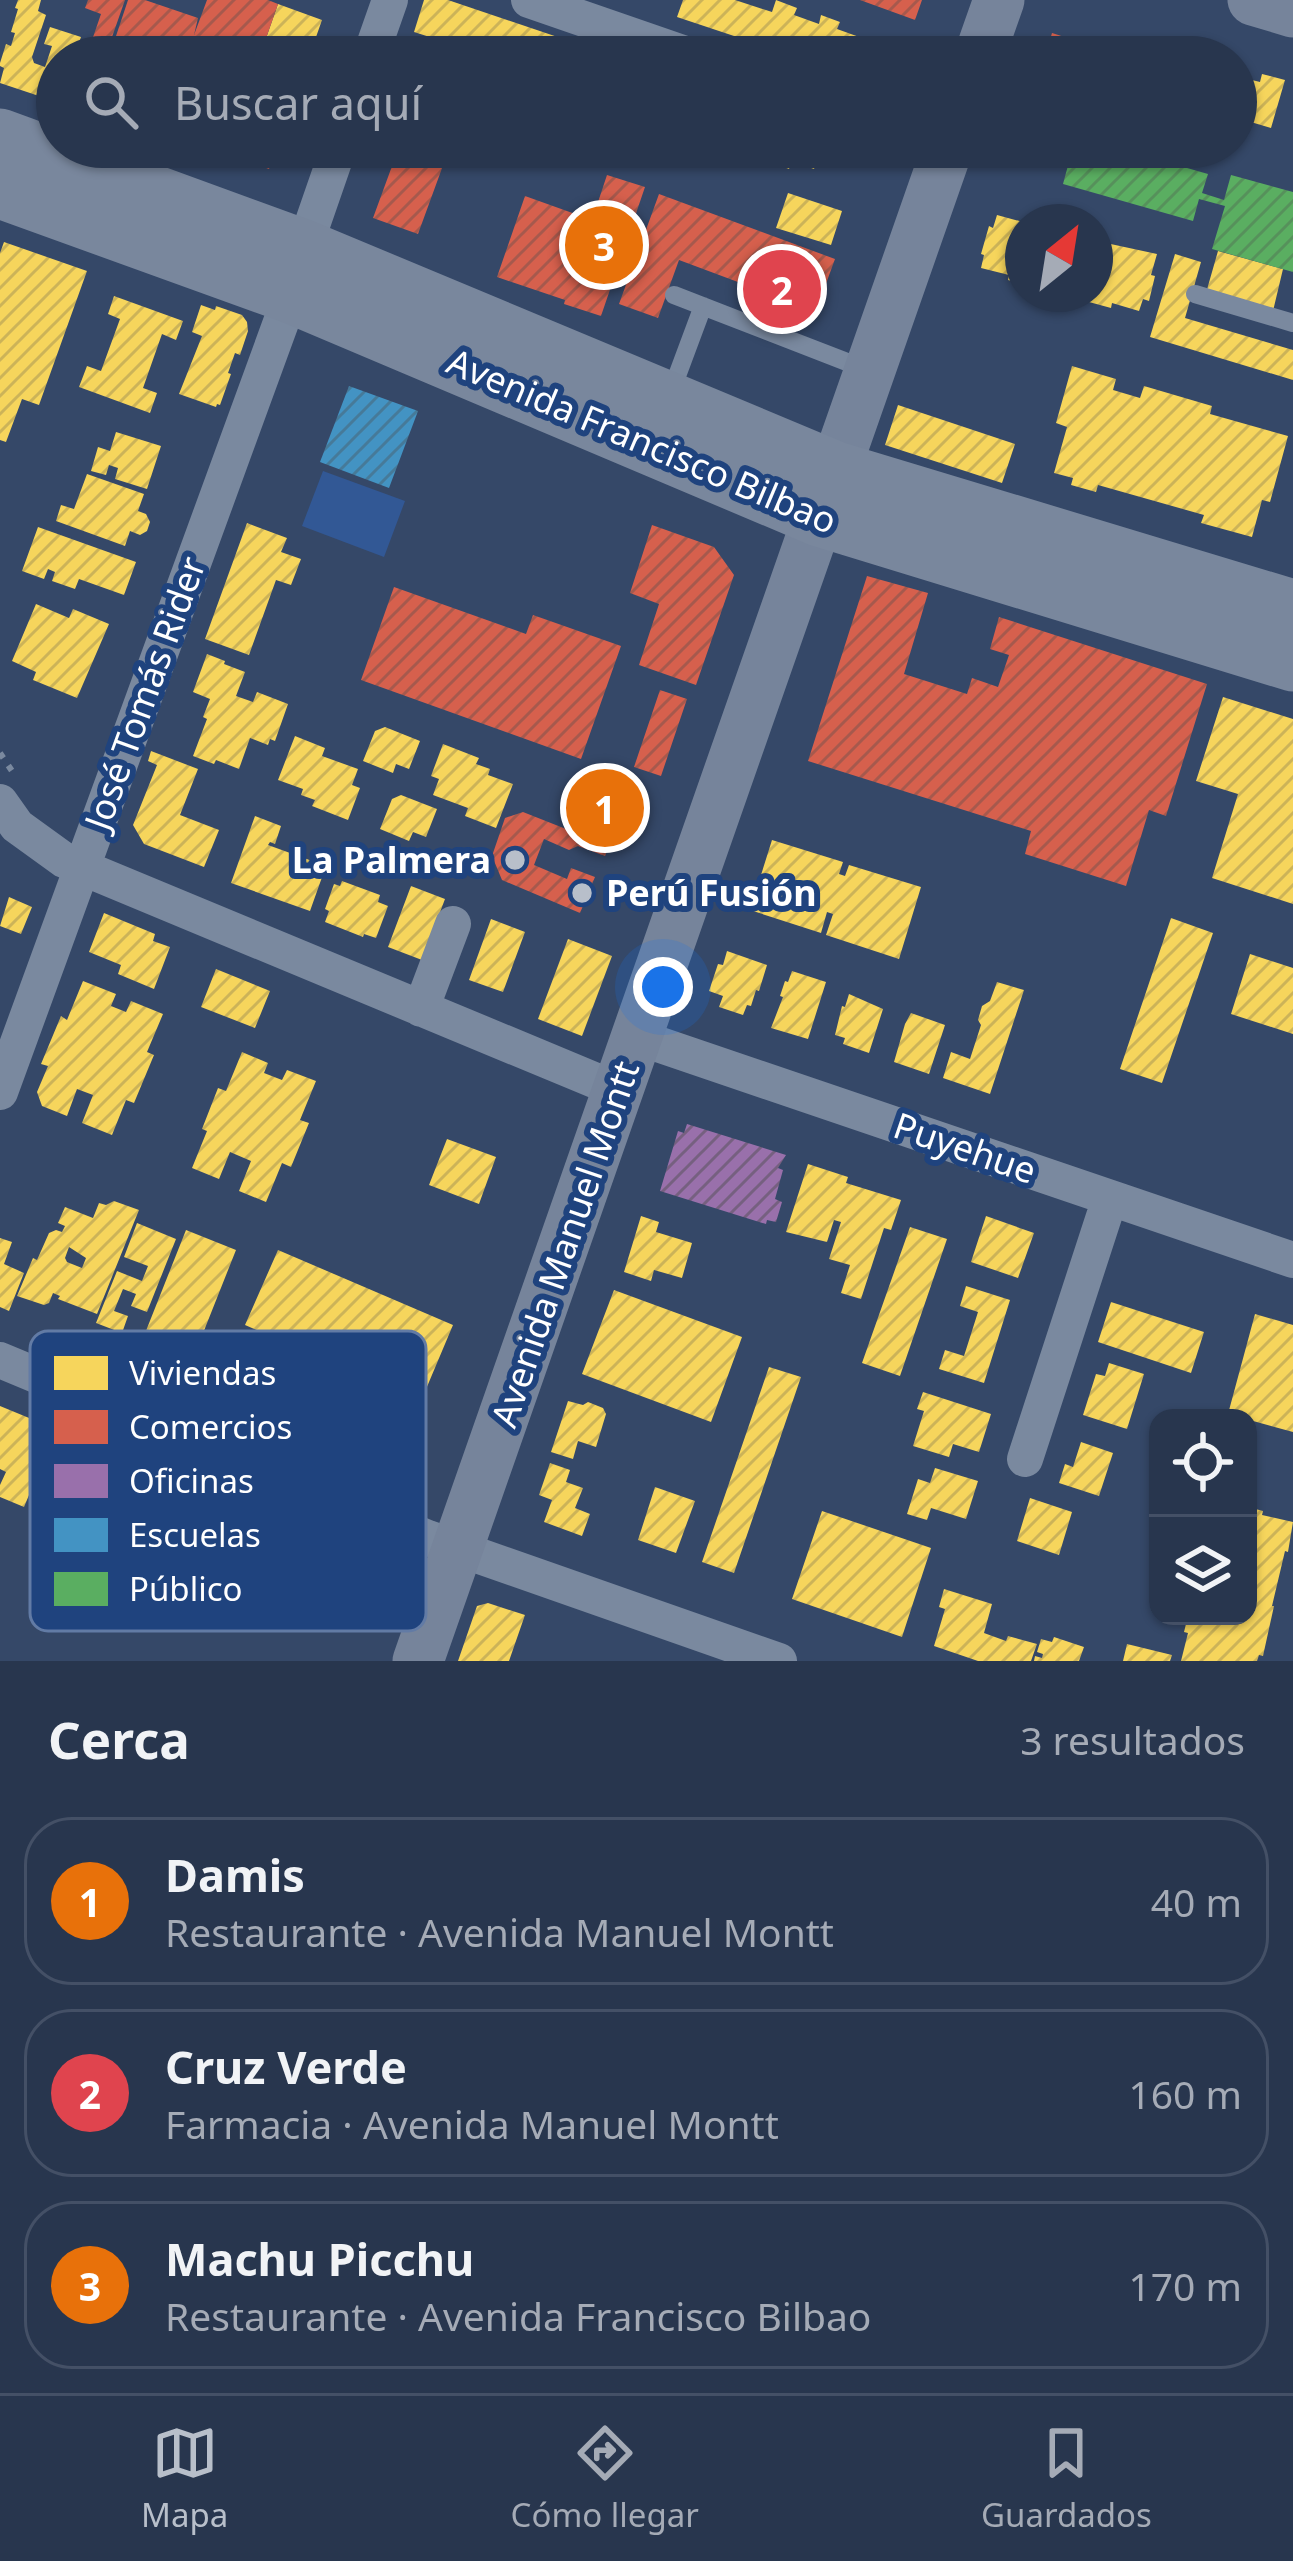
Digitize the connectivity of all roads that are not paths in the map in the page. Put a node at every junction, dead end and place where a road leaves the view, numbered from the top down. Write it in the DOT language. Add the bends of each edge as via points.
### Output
graph roads {
  1 [pos="390,0"];
  2 [pos="529,0"];
  3 [pos="999,0"];
  4 [pos="377,36"];
  5 [pos="633,36"];
  6 [pos="987,36"];
  7 [pos="0,137"];
  8 [pos="36,153"];
  9 [pos="69,168"];
  10 [pos="332,168"];
  11 [pos="941,168"];
  12 [pos="0,190"];
  13 [pos="297,271"];
  14 [pos="1195,294"];
  15 [pos="674,295"];
  16 [pos="703,306"];
  17 [pos="1293,323"];
  18 [pos="870,371"];
  19 [pos="667,401"];
  20 [pos="827,494"];
  21 [pos="1293,608"];
  22 [pos="1293,663"];
  23 [pos="0,802"];
  24 [pos="82,868"];
  25 [pos="453,924"];
  26 [pos="421,1009"];
  27 [pos="637,1036"];
  28 [pos="618,1090"];
  29 [pos="0,1092"];
  30 [pos="1110,1198"];
  31 [pos="1293,1260"];
  32 [pos="0,1360"];
  33 [pos="30,1372"];
  34 [pos="1025,1459"];
  35 [pos="426,1536"];
  36 [pos="458,1549"];
  37 [pos="418,1661"];
  38 [pos="779,1661"];
  1 -- 4 [label="street"];
  2 -- 5 [label="street"];
  3 -- 6 [label="main road"];
  7 -- 8 [label="main road, Avenida Francisco Bilbao"];
  9 -- 13 [label="main road, Avenida Francisco Bilbao"];
  10 -- 13 [label="street, José Tomás Rider"];
  11 -- 18 [label="main road, Avenida Manuel Montt"];
  12 -- 13 [label="main road, Avenida Francisco Bilbao"];
  13 -- 19 [label="main road, Avenida Francisco Bilbao"];
  13 -- 20 [label="main road, Avenida Francisco Bilbao"];
  13 -- 24 [label="street, José Tomás Rider"];
  14 -- 17 [label="lane"];
  15 -- 16 [label="lane"];
  16 -- 18 [label="lane"];
  16 -- 19 [label="lane"];
  18 -- 20 [label="main road, Avenida Manuel Montt"];
  19 -- 20 [label="main road, Avenida Francisco Bilbao"];
  20 -- 21 [label="main road, Avenida Francisco Bilbao"];
  20 -- 22 [label="main road, Avenida Francisco Bilbao"];
  20 -- 27 [label="main road, Avenida Manuel Montt"];
  23 -- 24 [label="street" via="31,839"];
  24 -- 26 [label="street"];
  24 -- 29 [label="street, José Tomás Rider"];
  25 -- 26 [label="street"];
  26 -- 28 [label="street"];
  27 -- 28 [label="main road, Avenida Manuel Montt"];
  27 -- 30 [label="street, Puyehue"];
  28 -- 36 [label="main road, Avenida Manuel Montt"];
  30 -- 31 [label="street, Puyehue"];
  30 -- 34 [label="street"];
  32 -- 33 [label="street"];
  35 -- 36 [label="street"];
  36 -- 37 [label="main road, Avenida Manuel Montt"];
  36 -- 38 [label="street"];
}
